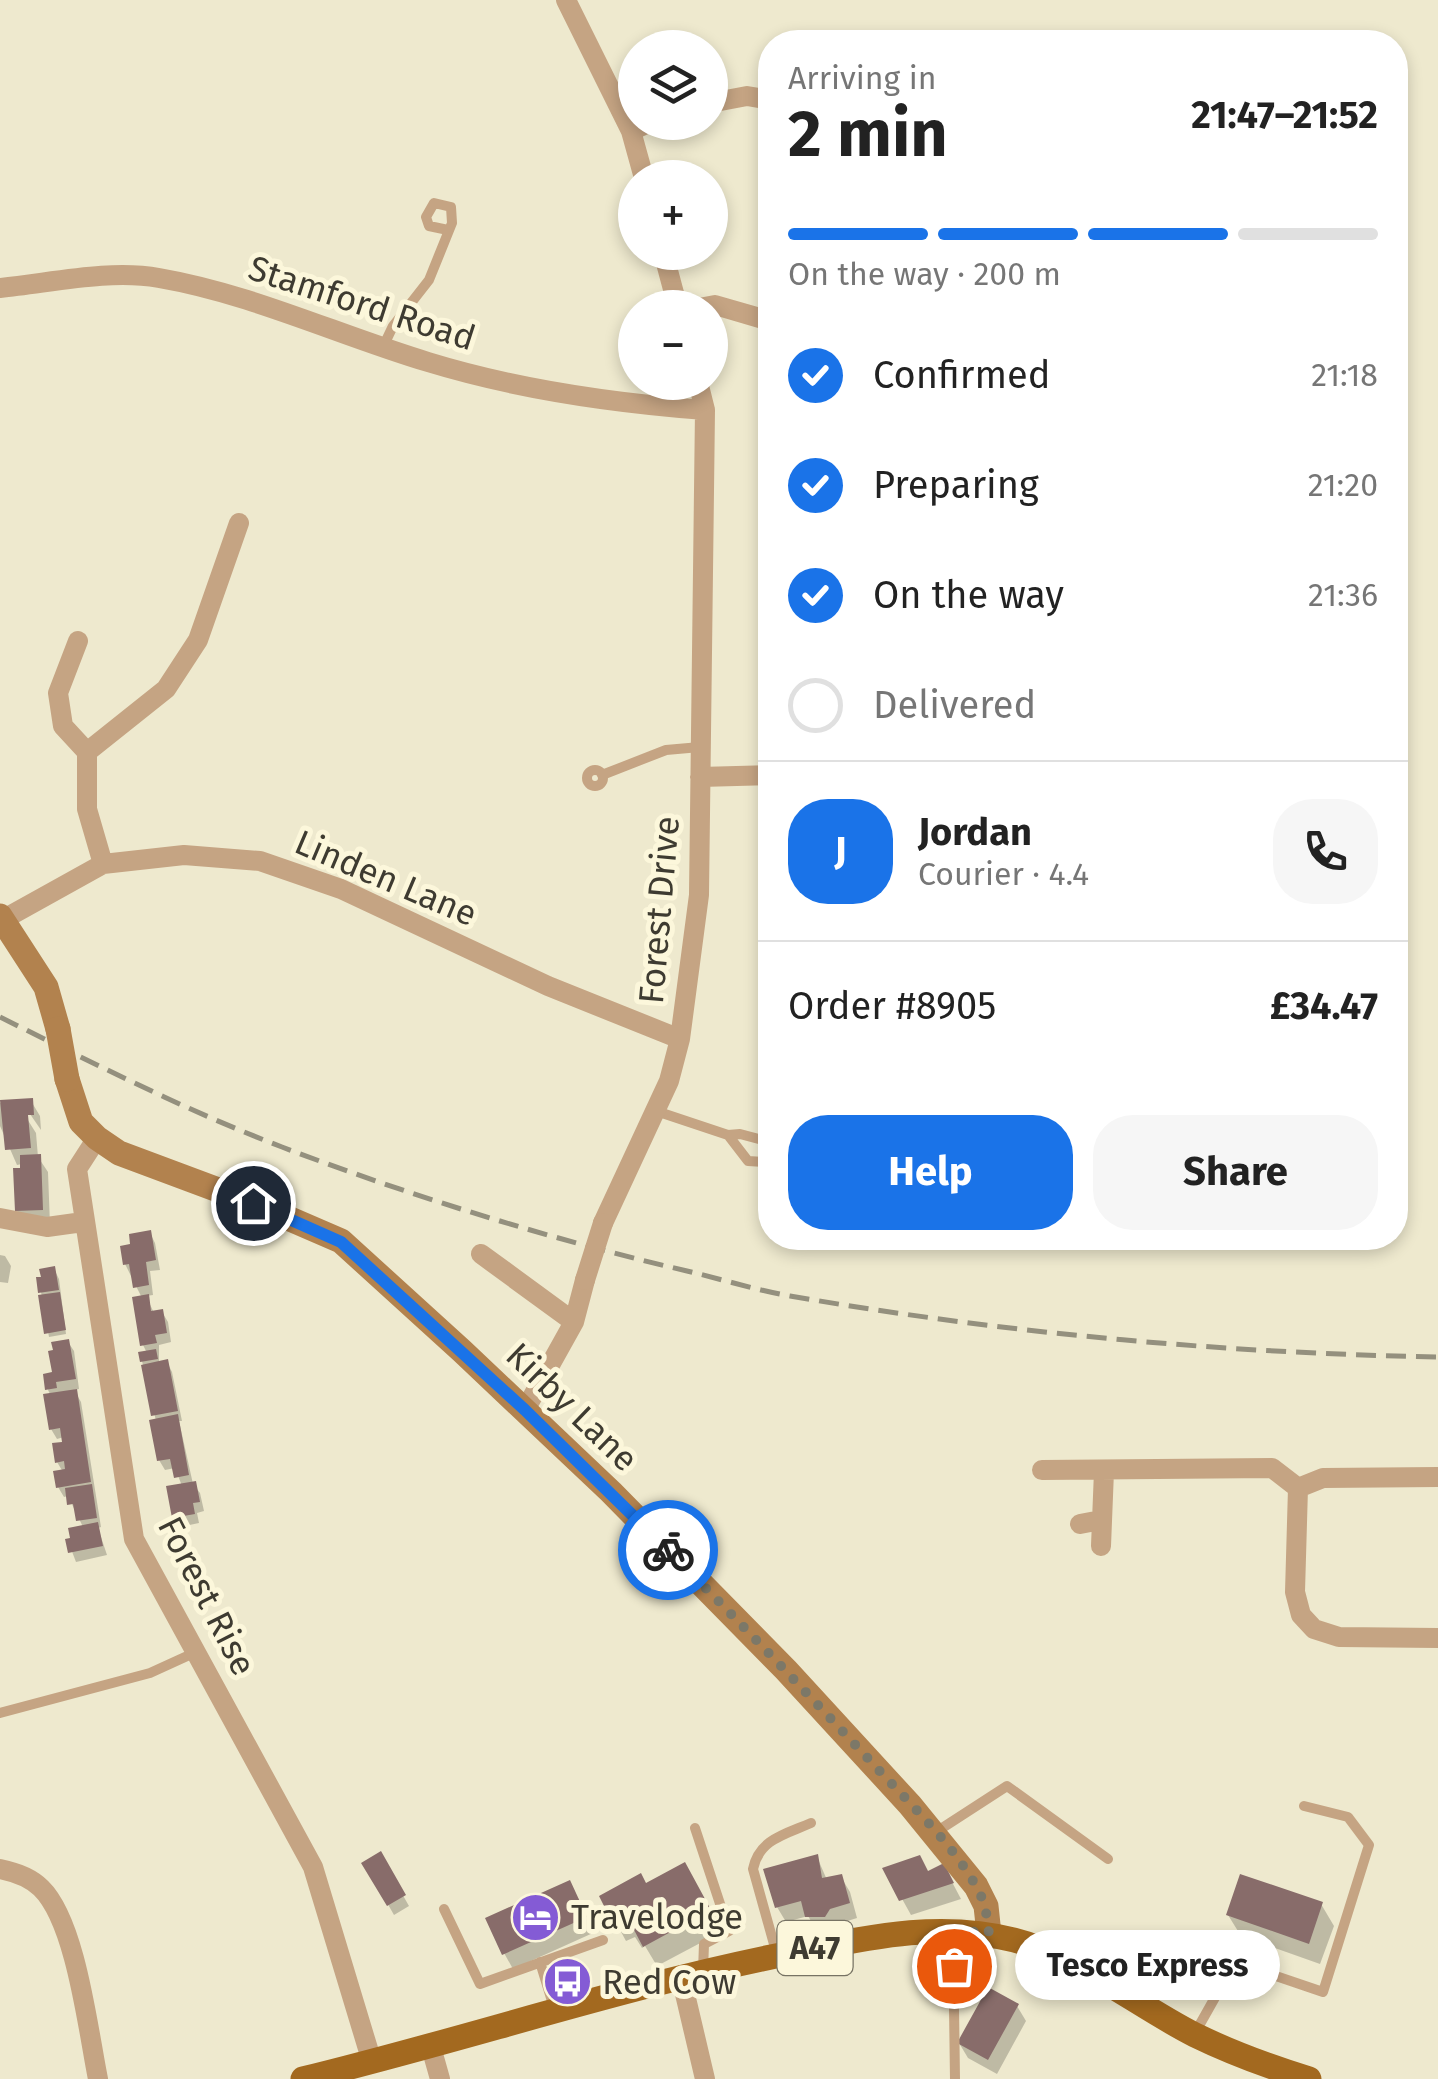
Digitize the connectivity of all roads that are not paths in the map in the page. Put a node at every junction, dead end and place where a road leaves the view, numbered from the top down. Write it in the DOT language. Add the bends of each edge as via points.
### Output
graph roads {
  1 [pos="566,0"];
  2 [pos="758,98"];
  3 [pos="728,100"];
  4 [pos="618,105"];
  5 [pos="448,230"];
  6 [pos="0,288"];
  7 [pos="728,309"];
  8 [pos="758,318"];
  9 [pos="382,347"];
  10 [pos="702,400"];
  11 [pos="705,410"];
  12 [pos="239,523"];
  13 [pos="78,641"];
  14 [pos="701,746"];
  15 [pos="87,752"];
  16 [pos="602,774"];
  17 [pos="758,776"];
  18 [pos="700,777"];
  19 [pos="103,864"];
  20 [pos="2,917"];
  21 [pos="680,1040"];
  22 [pos="655,1111"];
  23 [pos="728,1135"];
  24 [pos="97,1138"];
  25 [pos="758,1139"];
  26 [pos="758,1162"];
  27 [pos="0,1218"];
  28 [pos="83,1222"];
  29 [pos="482,1254"];
  30 [pos="574,1322"];
  31 [pos="525,1410"];
  32 [pos="1042,1470"];
  33 [pos="1104,1471"];
  34 [pos="1438,1477"];
  35 [pos="1298,1488"];
  36 [pos="1101,1546"];
  37 [pos="1438,1638"];
  38 [pos="197,1651"];
  39 [pos="0,1714"];
  40 [pos="1304,1806"];
  41 [pos="811,1823"];
  42 [pos="694,1828"];
  43 [pos="935,1832"];
  44 [pos="1108,1859"];
  45 [pos="0,1869"];
  46 [pos="444,1909"];
  47 [pos="953,1929"];
  48 [pos="989,1934"];
  49 [pos="603,1940"];
  50 [pos="777,1956"];
  51 [pos="540,1962"];
  52 [pos="692,1974"];
  53 [pos="555,2012"];
  54 [pos="1195,2034"];
  55 [pos="432,2047"];
  56 [pos="372,2062"];
  57 [pos="98,2079"];
  58 [pos="303,2079"];
  59 [pos="440,2079"];
  60 [pos="705,2079"];
  61 [pos="956,2079"];
  62 [pos="1308,2079"];
  1 -- 4 [label="street"];
  2 -- 3 [label="street"];
  5 -- 9 [label="lane" via="430,280"];
  6 -- 9 [label="street, Stamford Road" via="159,278 235,296"];
  7 -- 8 [label="street"];
  9 -- 11 [label="street, Stamford Road" via="523,384"];
  10 -- 11 [label="street, Forest Drive"];
  11 -- 14 [label="street, Forest Drive"];
  12 -- 15 [label="street" via="198,640 166,690"];
  13 -- 15 [label="street" via="58,693 63,726"];
  14 -- 16 [label="lane" via="666,750"];
  14 -- 18 [label="street, Forest Drive"];
  15 -- 19 [label="street" via="87,810"];
  17 -- 18 [label="street"];
  18 -- 21 [label="street, Forest Drive" via="699,895"];
  19 -- 20 [label="street, Linden Lane"];
  19 -- 21 [label="street, Linden Lane" via="184,856 260,861 342,889"];
  20 -- 24 [label="street, bridge" via="46,987 80,1122"];
  21 -- 22 [label="street, Forest Drive"];
  22 -- 23 [label="lane"];
  22 -- 30 [label="street, Forest Drive, bridge" via="603,1223"];
  23 -- 25 [label="lane"];
  23 -- 26 [label="lane" via="748,1161"];
  24 -- 28 [label="street, Forest Rise" via="76,1170"];
  24 -- 31 [label="street, Kirby Lane" via="119,1153 341,1242"];
  27 -- 28 [label="street" via="47,1227"];
  28 -- 38 [label="street, Forest Rise" via="134,1539"];
  29 -- 30 [label="street"];
  30 -- 31 [label="street, Forest Drive"];
  31 -- 43 [label="street, Kirby Lane" via="786,1670"];
  32 -- 33 [label="street"];
  33 -- 35 [label="street" via="1272,1468"];
  33 -- 36 [label="street" via="1090,1522"];
  34 -- 35 [label="street" via="1322,1478"];
  35 -- 37 [label="street" via="1295,1592 1301,1615 1314,1629 1338,1637"];
  38 -- 39 [label="lane" via="150,1673"];
  38 -- 56 [label="street, Forest Rise" via="313,1867"];
  40 -- 54 [label="lane" via="1348,1817 1369,1845 1323,1992 1234,1962"];
  41 -- 50 [label="lane" via="766,1843 755,1859"];
  42 -- 52 [label="lane" via="729,1931 704,1944"];
  43 -- 44 [label="lane" via="1007,1786"];
  43 -- 48 [label="street, Kirby Lane" via="976,1886"];
  45 -- 57 [label="street" via="40,1887 57,1909"];
  46 -- 51 [label="lane" via="480,1984"];
  47 -- 48 [label="main road, A47"];
  47 -- 50 [label="main road, A47"];
  47 -- 61 [label="lane"];
  48 -- 54 [label="main road, A47" via="1051,1954"];
  49 -- 51 [label="lane"];
  50 -- 52 [label="main road, A47"];
  51 -- 53 [label="lane"];
  52 -- 53 [label="main road, A47"];
  52 -- 60 [label="street"];
  53 -- 55 [label="main road, A47"];
  54 -- 62 [label="main road, A47"];
  55 -- 56 [label="main road, A47"];
  55 -- 59 [label="street"];
  56 -- 58 [label="main road, A47"];
}
